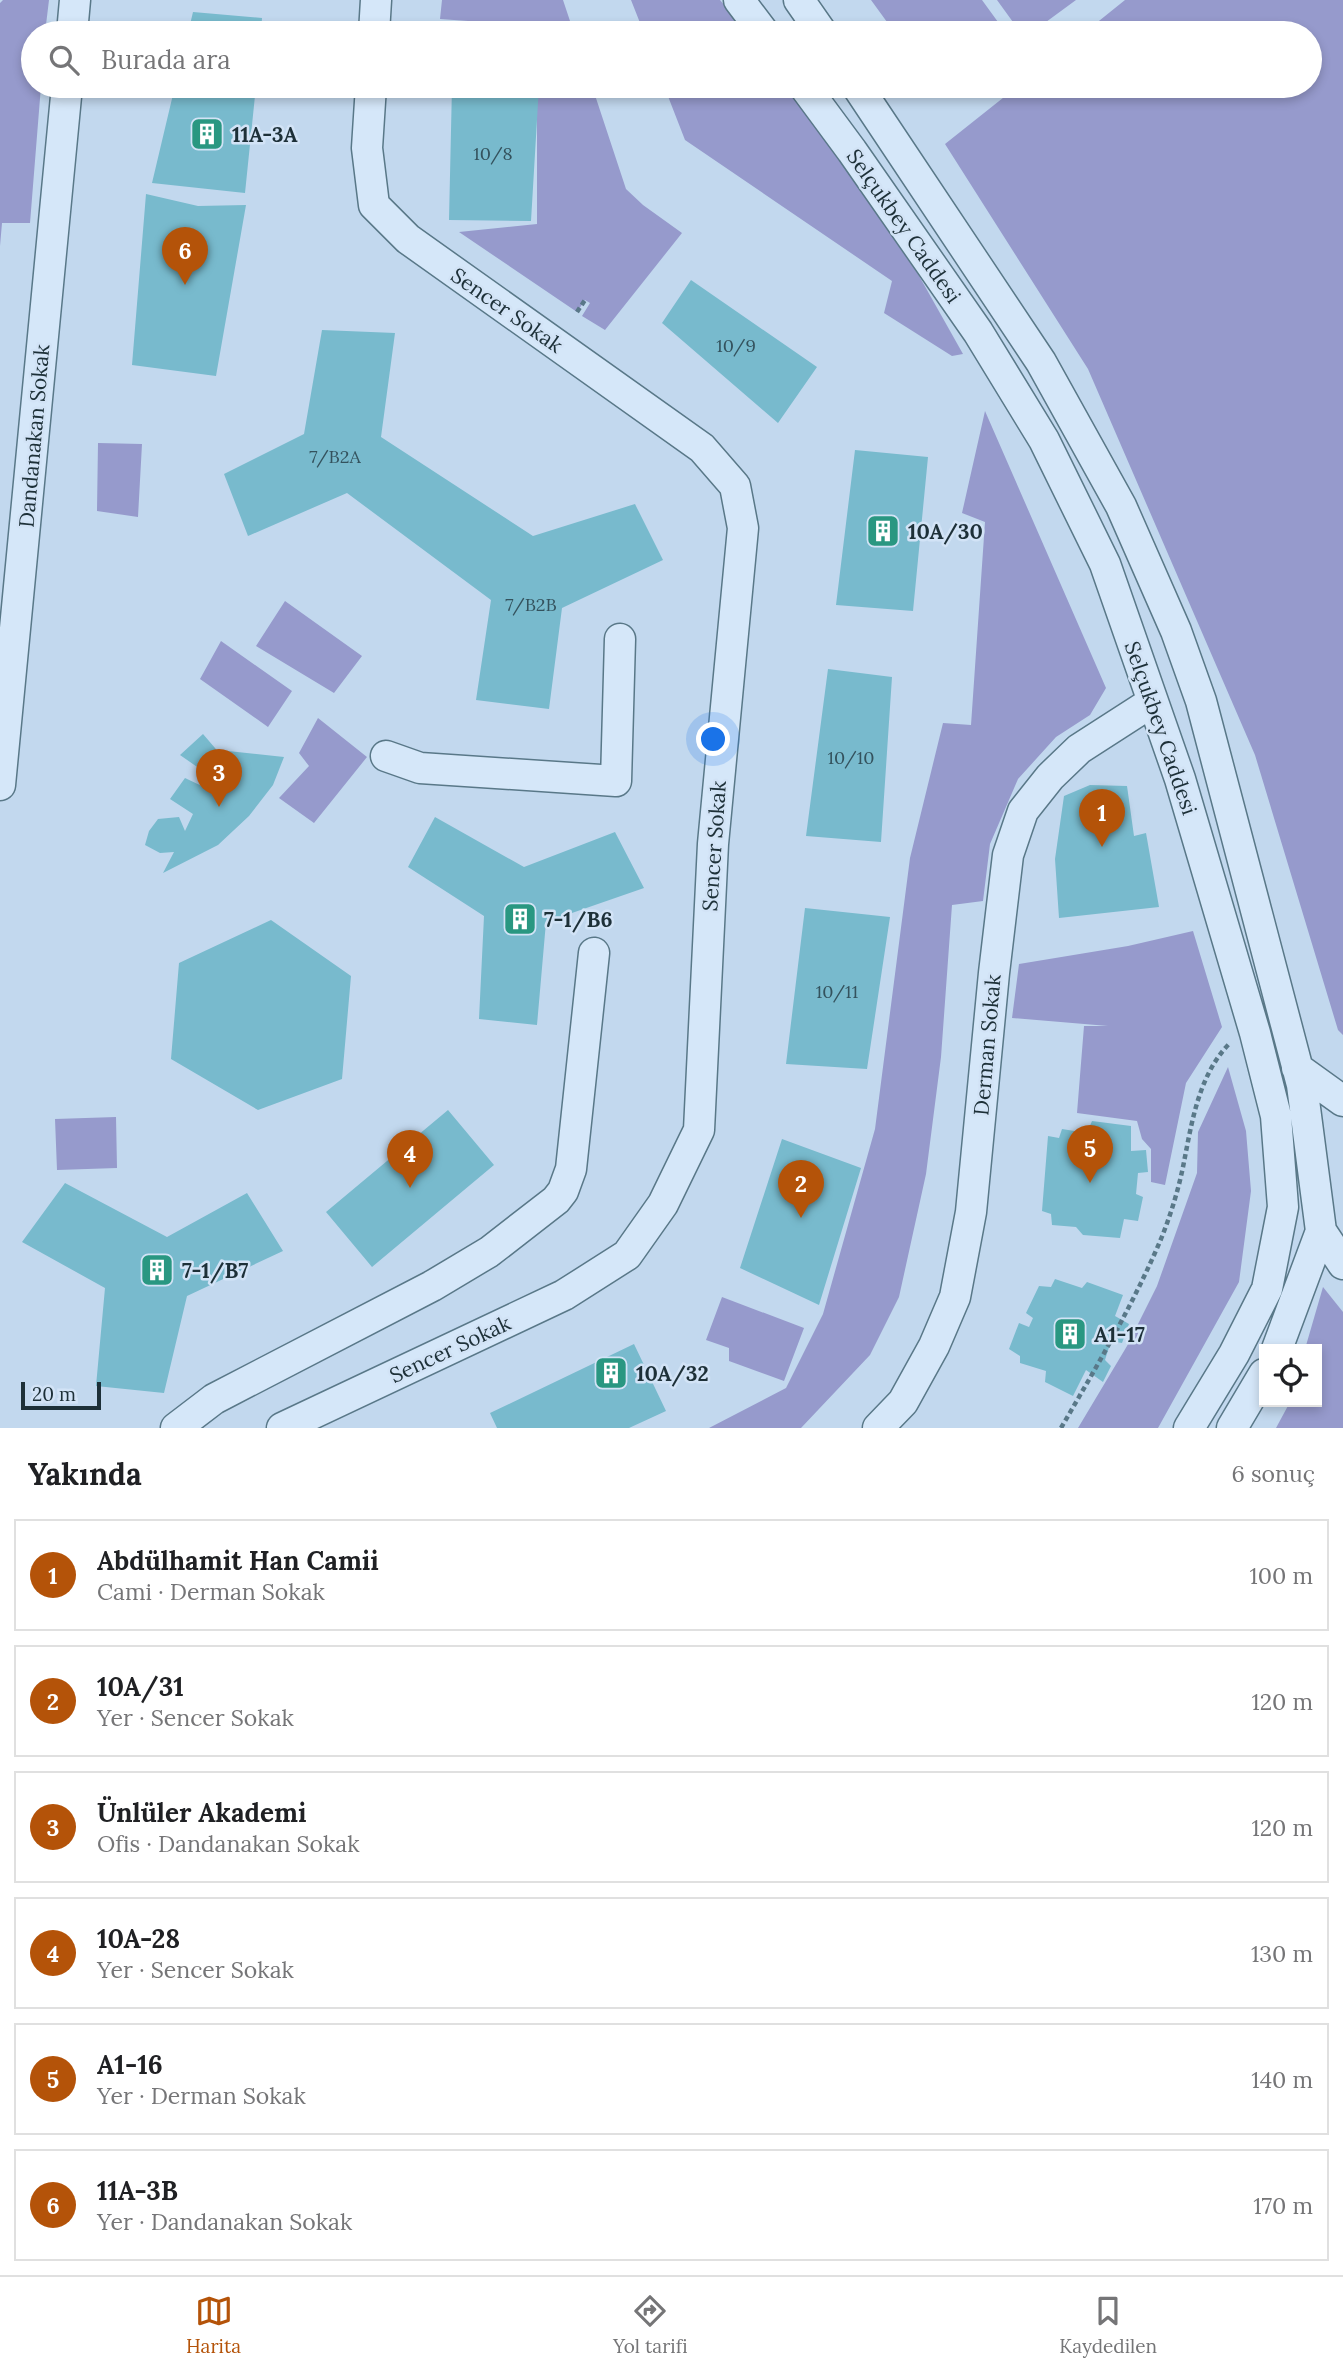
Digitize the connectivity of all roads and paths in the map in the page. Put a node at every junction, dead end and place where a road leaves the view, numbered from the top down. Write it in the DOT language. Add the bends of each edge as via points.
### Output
graph roads {
  1 [pos="75,0"];
  2 [pos="376,0"];
  3 [pos="739,0"];
  4 [pos="799,0"];
  5 [pos="73,21"];
  6 [pos="375,21"];
  7 [pos="755,21"];
  8 [pos="814,21"];
  9 [pos="66,98"];
  10 [pos="370,98"];
  11 [pos="812,98"];
  12 [pos="865,98"];
  13 [pos="585,300"];
  14 [pos="577,312"];
  15 [pos="620,639"];
  16 [pos="1152,702"];
  17 [pos="386,756"];
  18 [pos="0,785"];
  19 [pos="594,953"];
  20 [pos="1286,1023"];
  21 [pos="1254,1030"];
  22 [pos="1297,1068"];
  23 [pos="1343,1101"];
  24 [pos="1321,1231"];
  25 [pos="1343,1264"];
  26 [pos="1280,1344"];
  27 [pos="1259,1382"];
  28 [pos="176,1428"];
  29 [pos="282,1428"];
  30 [pos="878,1428"];
  31 [pos="1061,1428"];
  32 [pos="1189,1428"];
  33 [pos="1232,1428"];
  1 -- 5 [label="street"];
  2 -- 6 [label="street"];
  3 -- 7 [label="street"];
  4 -- 8 [label="street"];
  9 -- 18 [label="street, Dandanakan Sokak"];
  10 -- 29 [label="street, Sencer Sokak" via="367,149 374,205 408,239 702,447 735,486 743,528 713,844 699,1130 663,1205 627,1255 564,1295"];
  11 -- 16 [label="street, Selçukbey Caddesi" via="978,332 1044,440 1105,564"];
  12 -- 20 [label="street, Selçukbey Caddesi" via="1041,362 1121,506 1176,631 1200,701"];
  13 -- 14 [label="path"];
  15 -- 17 [label="street" via="616,781 420,768"];
  16 -- 21 [label="street, Selçukbey Caddesi" via="1180,779"];
  16 -- 30 [label="street, Derman Sokak" via="1079,750 1023,811 1008,855 971,1212 955,1297 903,1402"];
  19 -- 28 [label="street" via="571,1169 556,1200 461,1270 214,1399"];
  20 -- 21 [label="street"];
  20 -- 22 [label="street, Selçukbey Caddesi"];
  21 -- 31 [label="path" via="1227,1045 1213,1063 1191,1123 1162,1237 1128,1311"];
  21 -- 32 [label="street, Selçukbey Caddesi" via="1276,1116 1283,1207 1268,1289"];
  22 -- 23 [label="street"];
  22 -- 24 [label="street, Selçukbey Caddesi"];
  24 -- 25 [label="street"];
  24 -- 26 [label="street, Selçukbey Caddesi"];
  27 -- 33 [label="street"];
}
